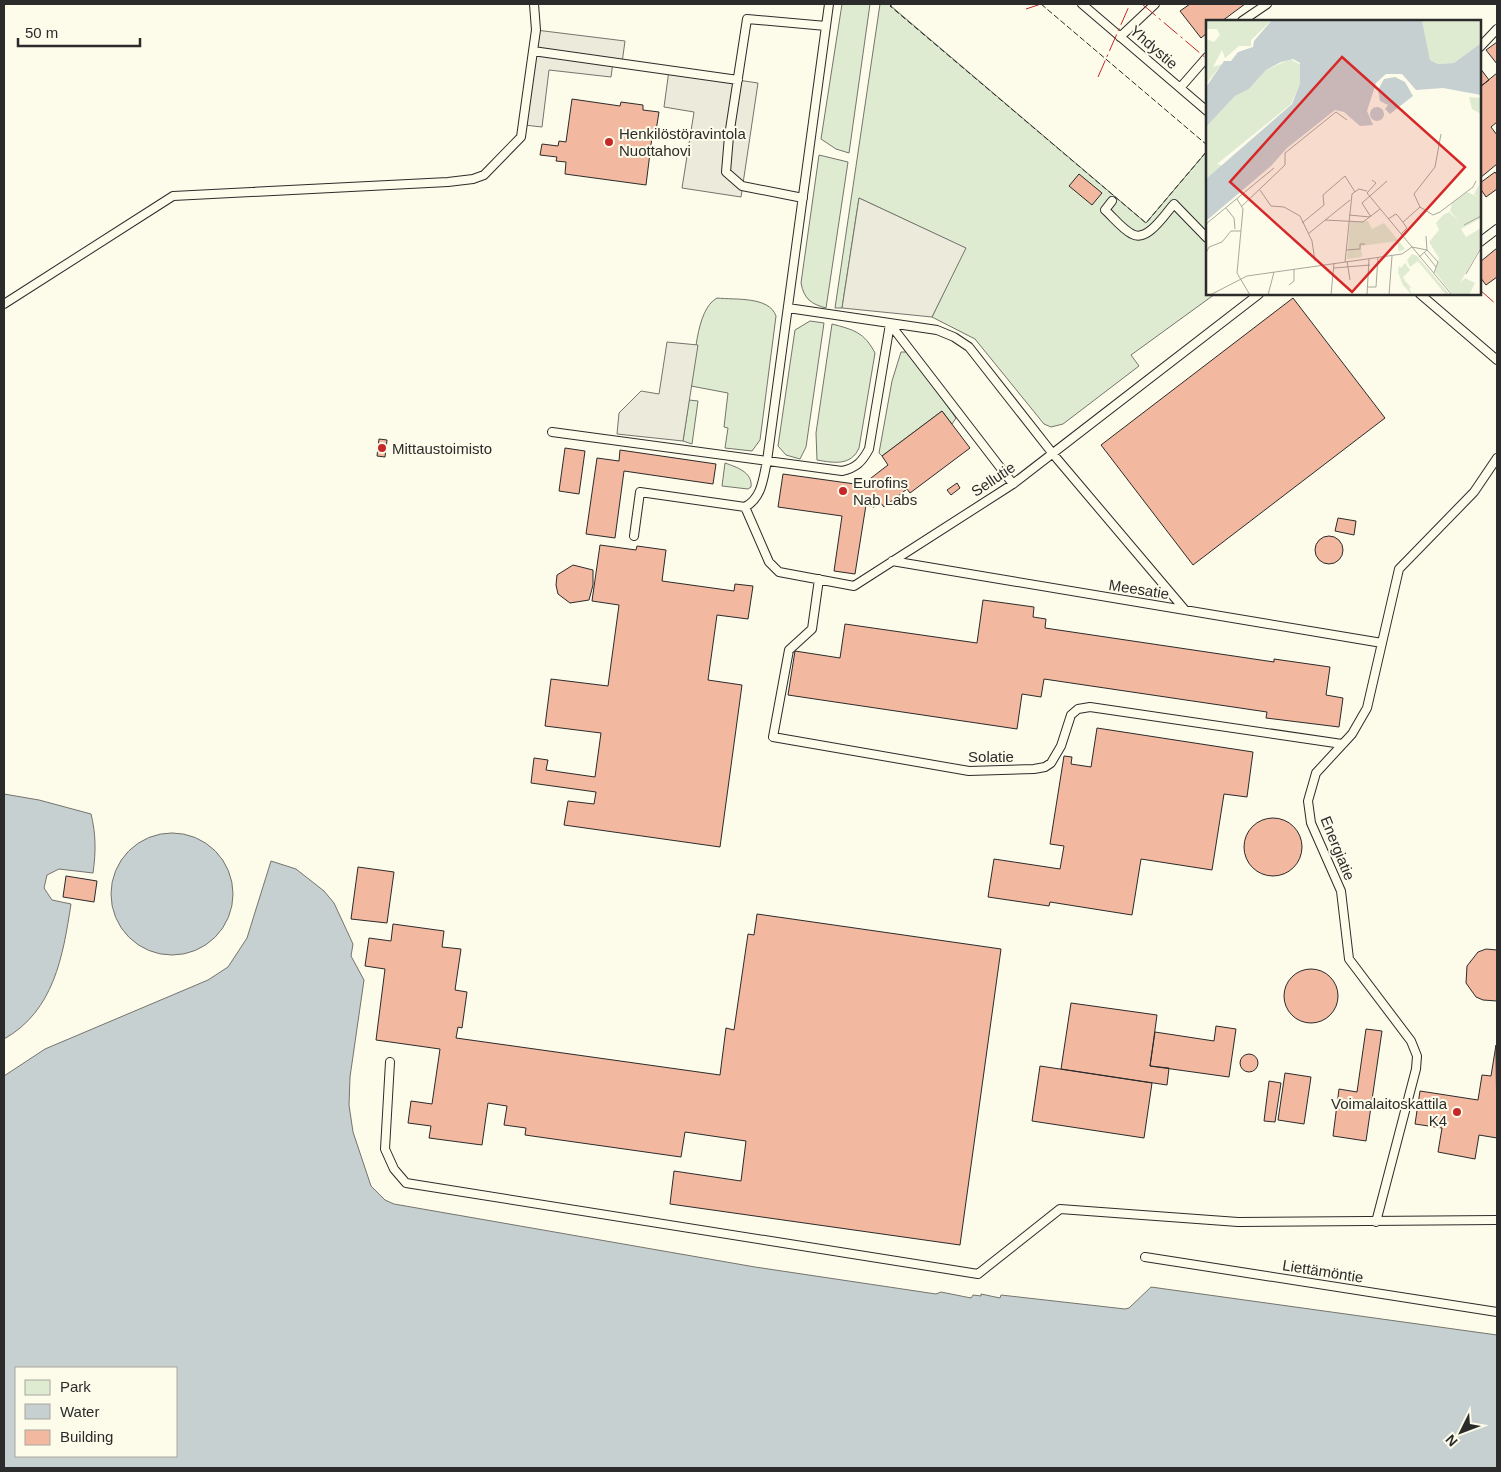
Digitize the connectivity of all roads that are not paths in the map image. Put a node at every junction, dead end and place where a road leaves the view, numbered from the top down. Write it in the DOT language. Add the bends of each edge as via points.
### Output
graph roads {
  1 [pos="534,4"];
  2 [pos="830,4"];
  3 [pos="1082,4"];
  4 [pos="1155,4"];
  5 [pos="1267,4"];
  6 [pos="1243,20"];
  7 [pos="826,26"];
  8 [pos="1497,29"];
  9 [pos="1120,37"];
  10 [pos="1481,46"];
  11 [pos="533,52"];
  12 [pos="1206,58"];
  13 [pos="738,80"];
  14 [pos="1180,88"];
  15 [pos="1206,110"];
  16 [pos="803,198"];
  17 [pos="1112,202"];
  18 [pos="1497,229"];
  19 [pos="1206,237"];
  20 [pos="1481,241"];
  21 [pos="1258,295"];
  22 [pos="1421,295"];
  23 [pos="4,304"];
  24 [pos="788,308"];
  25 [pos="890,324"];
  26 [pos="1497,360"];
  27 [pos="552,432"];
  28 [pos="1053,454"];
  29 [pos="1497,458"];
  30 [pos="767,461"];
  31 [pos="1013,484"];
  32 [pos="745,507"];
  33 [pos="634,536"];
  34 [pos="892,561"];
  35 [pos="819,579"];
  36 [pos="1185,610"];
  37 [pos="1382,643"];
  38 [pos="1342,744"];
  39 [pos="390,1062"];
  40 [pos="1497,1220"];
  41 [pos="1376,1222"];
  42 [pos="1145,1257"];
  43 [pos="1497,1312"];
  1 -- 11 [label="lane" via="536,30"];
  2 -- 7 [label="lane"];
  3 -- 9 [label="lane, Yhdystie"];
  4 -- 9 [label="lane"];
  5 -- 6 [label="lane"];
  7 -- 13 [label="lane" via="747,19"];
  7 -- 16 [label="lane"];
  8 -- 10 [label="lane"];
  9 -- 14 [label="lane, Yhdystie"];
  11 -- 13 [label="lane"];
  11 -- 23 [label="lane" via="521,137 484,175 448,182 173,196"];
  12 -- 14 [label="lane"];
  13 -- 16 [label="lane" via="726,172 742,186"];
  14 -- 15 [label="lane, Yhdystie"];
  16 -- 24 [label="lane"];
  17 -- 19 [label="lane" via="1105,210 1132,234 1140,236 1148,232 1174,204"];
  18 -- 20 [label="lane"];
  21 -- 28 [label="lane, Sellutie"];
  22 -- 26 [label="lane"];
  24 -- 25 [label="lane"];
  24 -- 30 [label="lane"];
  25 -- 28 [label="lane" via="937,330 968,347"];
  25 -- 30 [label="lane" via="869,449 862,462 842,471"];
  25 -- 31 [label="lane"];
  27 -- 30 [label="lane"];
  28 -- 31 [label="lane, Sellutie"];
  28 -- 36 [label="lane"];
  29 -- 37 [label="lane, Energiatie" via="1474,492 1400,569"];
  30 -- 32 [label="lane" via="758,496 755,502"];
  31 -- 34 [label="lane, Sellutie"];
  32 -- 33 [label="lane" via="640,492"];
  32 -- 35 [label="lane, Sellutie" via="769,562 779,572"];
  34 -- 35 [label="lane, Sellutie" via="854,586"];
  34 -- 36 [label="lane, Meesatie"];
  35 -- 38 [label="lane, Solatie" via="812,628 789,650 773,737 969,771 1034,769 1050,763 1061,746 1071,715 1078,709 1090,707"];
  36 -- 37 [label="lane, Meesatie"];
  37 -- 38 [label="lane, Energiatie" via="1367,708 1352,734"];
  38 -- 41 [label="lane, Energiatie" via="1316,773 1311,784 1308,801 1311,824 1341,891 1349,959 1411,1041 1417,1056"];
  39 -- 41 [label="lane" via="386,1149 394,1169 406,1182 416,1184 978,1274 1060,1209 1238,1222"];
  40 -- 41 [label="lane"];
  42 -- 43 [label="lane, Liettämöntie"];
}
